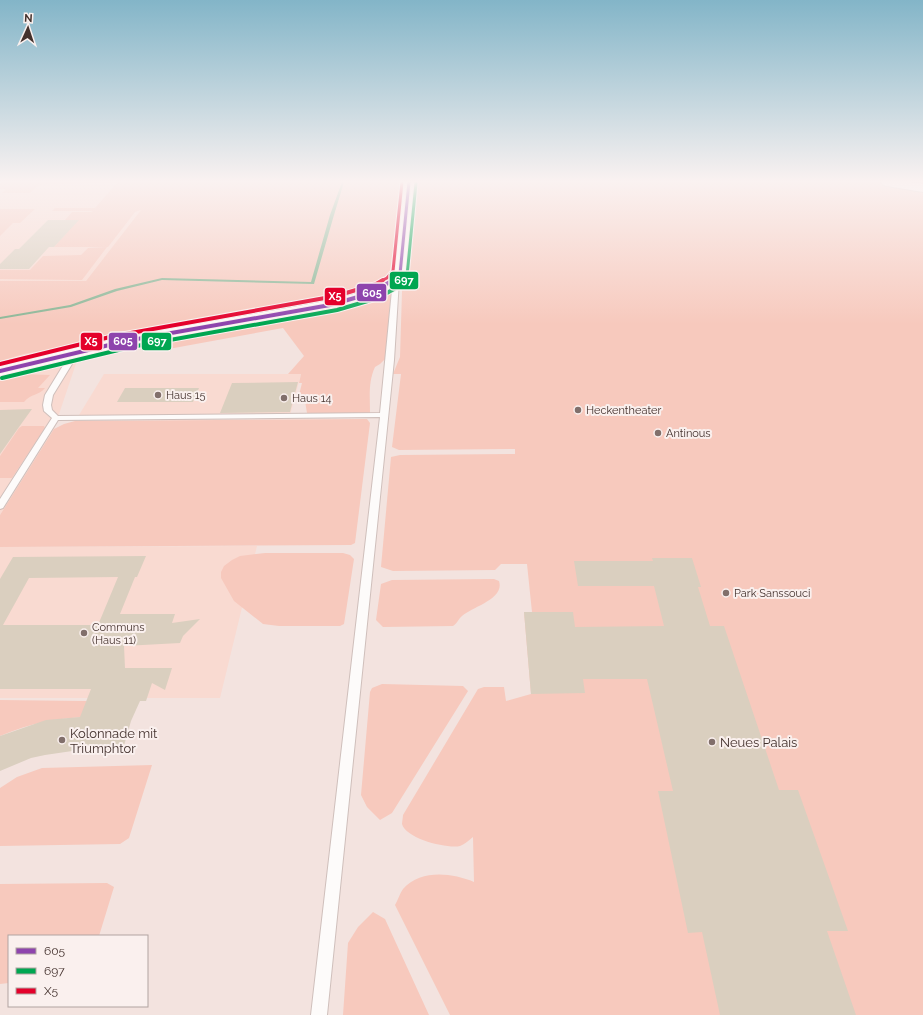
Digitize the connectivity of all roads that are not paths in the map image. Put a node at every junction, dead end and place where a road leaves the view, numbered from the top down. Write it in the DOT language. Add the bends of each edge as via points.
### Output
graph roads {
  1 [pos="405,229"];
  2 [pos="396,280"];
  3 [pos="71,352"];
  4 [pos="0,371"];
  5 [pos="384,415"];
  6 [pos="56,418"];
  7 [pos="0,506"];
  8 [pos="320,1015"];
  1 -- 2 [label="street" via="402,265"];
  2 -- 3 [label="street" via="372,293 346,300"];
  2 -- 5 [label="lane"];
  3 -- 4 [label="street"];
  3 -- 6 [label="lane" via="68,364 49,394 46,405 48,411"];
  5 -- 6 [label="lane"];
  5 -- 8 [label="lane"];
  6 -- 7 [label="lane"];
}
